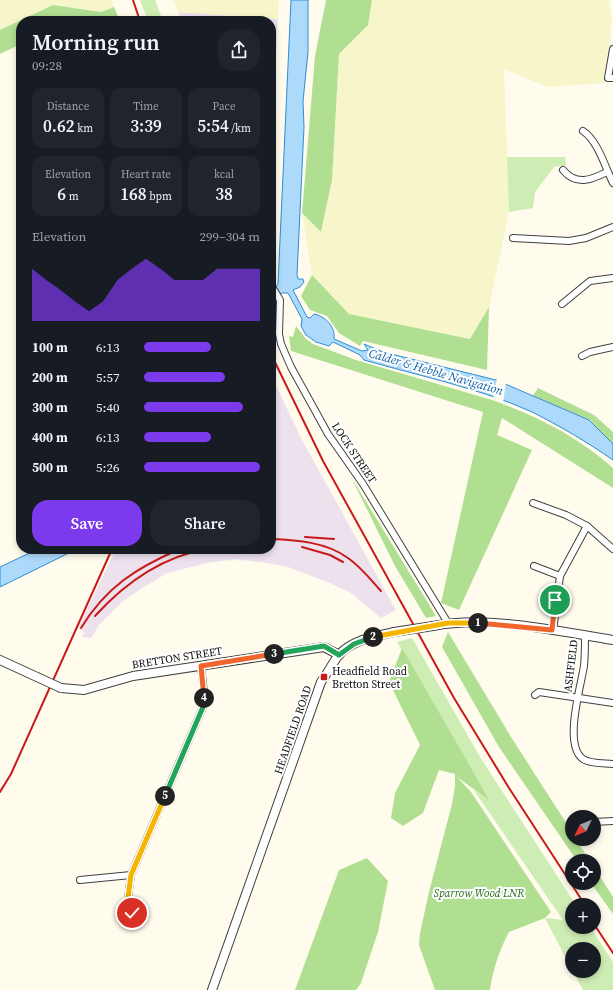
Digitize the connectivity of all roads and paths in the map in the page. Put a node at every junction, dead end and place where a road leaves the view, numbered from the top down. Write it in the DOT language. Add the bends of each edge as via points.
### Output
graph roads {
  1 [pos="613,49"];
  2 [pos="613,78"];
  3 [pos="583,131"];
  4 [pos="563,170"];
  5 [pos="607,172"];
  6 [pos="613,183"];
  7 [pos="613,227"];
  8 [pos="513,238"];
  9 [pos="613,278"];
  10 [pos="276,293"];
  11 [pos="562,304"];
  12 [pos="613,347"];
  13 [pos="582,356"];
  14 [pos="533,503"];
  15 [pos="587,526"];
  16 [pos="613,550"];
  17 [pos="534,566"];
  18 [pos="560,576"];
  19 [pos="448,623"];
  20 [pos="552,630"];
  21 [pos="585,636"];
  22 [pos="613,640"];
  23 [pos="339,655"];
  24 [pos="0,660"];
  25 [pos="201,666"];
  26 [pos="535,695"];
  27 [pos="577,699"];
  28 [pos="613,704"];
  29 [pos="613,764"];
  30 [pos="613,821"];
  31 [pos="601,822"];
  32 [pos="131,875"];
  33 [pos="80,880"];
  34 [pos="132,913"];
  35 [pos="212,990"];
  1 -- 2 [label="street" via="608,78"];
  3 -- 5 [label="street" via="597,148"];
  4 -- 5 [label="street" via="567,175 582,181 588,181"];
  5 -- 6 [label="street"];
  7 -- 8 [label="street" via="586,238 568,241"];
  9 -- 11 [label="street" via="590,281"];
  10 -- 19 [label="street, LOCK STREET" via="280,300 281,344 291,367 328,434 363,484"];
  12 -- 13 [label="street"];
  14 -- 15 [label="street"];
  15 -- 16 [label="street"];
  15 -- 18 [label="street"];
  17 -- 18 [label="street"];
  18 -- 20 [label="street"];
  19 -- 20 [label="street, HEADFIELD ROAD"];
  19 -- 23 [label="street, HEADFIELD ROAD, bridge" via="369,638"];
  20 -- 21 [label="street, HEADFIELD ROAD"];
  21 -- 22 [label="street, HEADFIELD ROAD"];
  21 -- 27 [label="street, ASHFIELD" via="584,666"];
  23 -- 25 [label="street, BRETTON STREET" via="324,646"];
  23 -- 35 [label="street, HEADFIELD ROAD" via="321,682"];
  24 -- 25 [label="street, BRETTON STREET, bridge" via="61,688 84,690 132,676"];
  25 -- 32 [label="street" via="203,707"];
  26 -- 27 [label="street, ASHFIELD" via="539,692"];
  27 -- 28 [label="street, ASHFIELD"];
  27 -- 29 [label="street, ASHFIELD" via="574,736 578,751 583,759"];
  30 -- 31 [label="street"];
  32 -- 33 [label="street"];
  32 -- 34 [label="street" via="128,898"];
}
